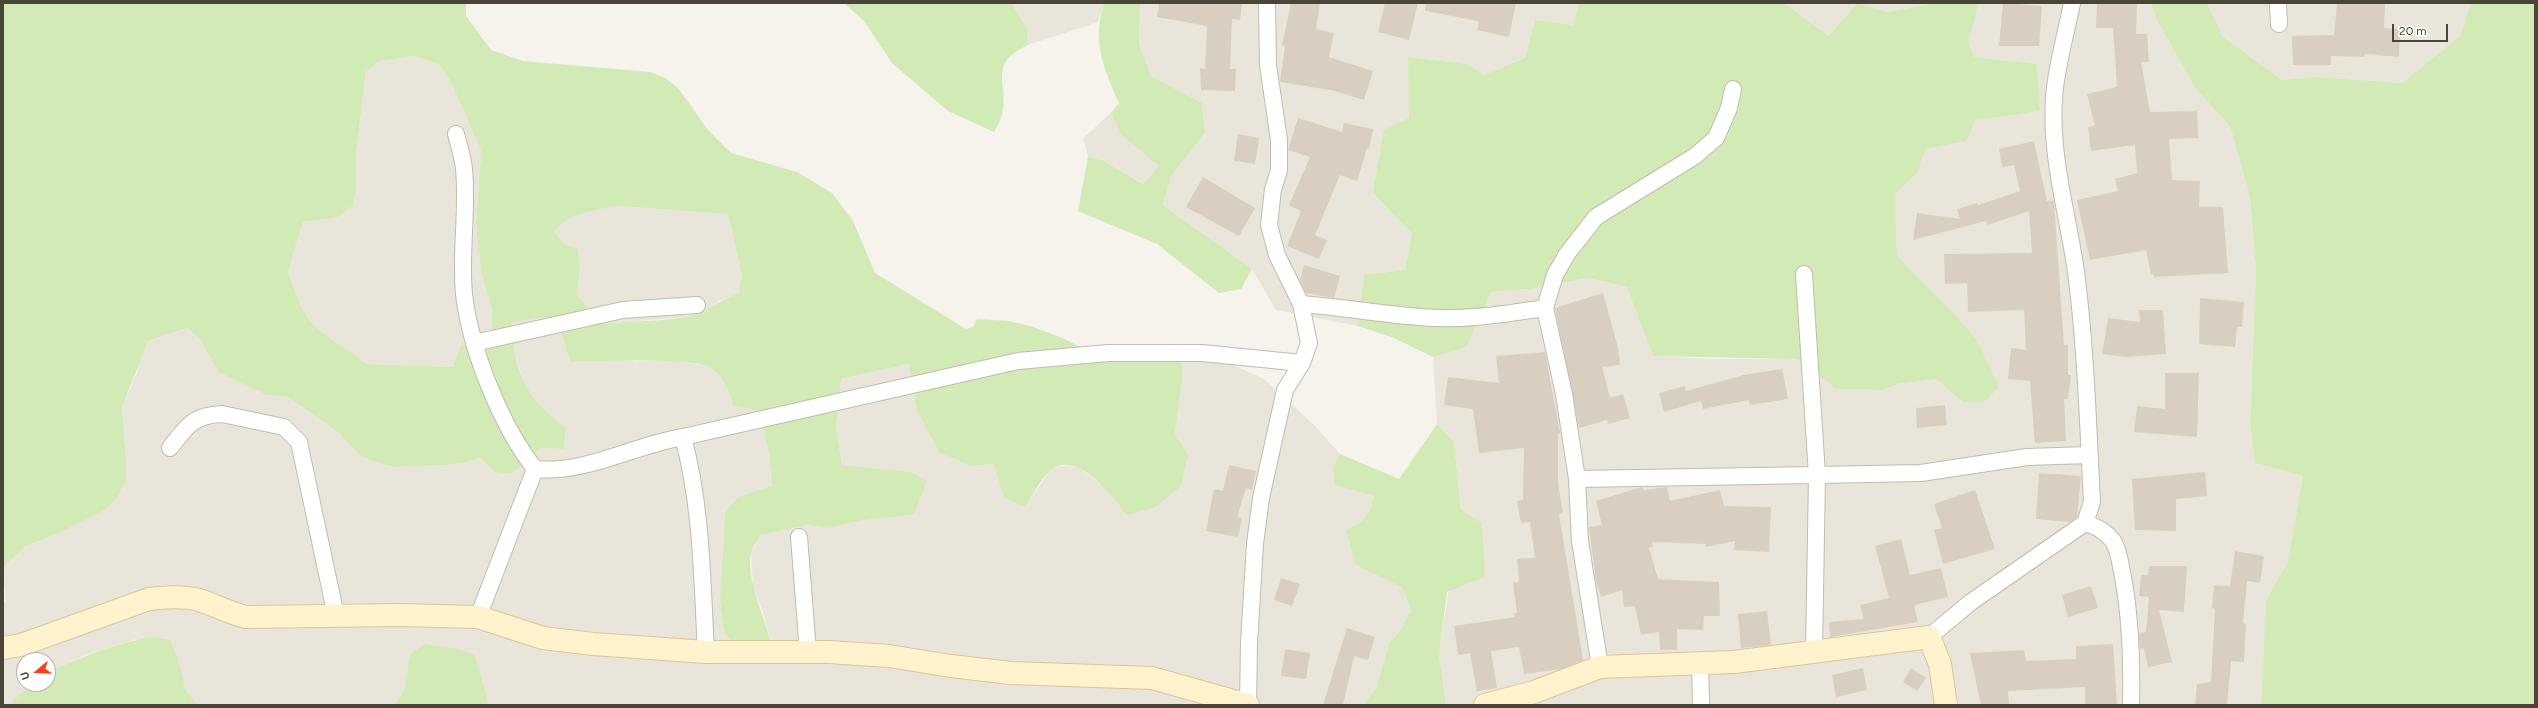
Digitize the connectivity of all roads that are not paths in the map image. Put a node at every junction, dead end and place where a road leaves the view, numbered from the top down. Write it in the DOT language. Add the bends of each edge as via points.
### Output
graph roads {
  1 [pos="1267,3"];
  2 [pos="2072,3"];
  3 [pos="2278,3"];
  4 [pos="2278,24"];
  5 [pos="1733,89"];
  6 [pos="456,134"];
  7 [pos="1804,274"];
  8 [pos="1301,304"];
  9 [pos="697,305"];
  10 [pos="1545,308"];
  11 [pos="474,343"];
  12 [pos="1302,363"];
  13 [pos="683,437"];
  14 [pos="170,448"];
  15 [pos="2089,455"];
  16 [pos="535,469"];
  17 [pos="1817,475"];
  18 [pos="1577,479"];
  19 [pos="2086,523"];
  20 [pos="799,537"];
  21 [pos="336,616"];
  22 [pos="478,617"];
  23 [pos="1929,637"];
  24 [pos="3,648"];
  25 [pos="706,652"];
  26 [pos="808,652"];
  27 [pos="1814,652"];
  28 [pos="1700,664"];
  29 [pos="1600,667"];
  30 [pos="1248,705"];
  31 [pos="1484,705"];
  32 [pos="1701,705"];
  33 [pos="1946,705"];
  34 [pos="2131,705"];
  1 -- 8 [label="street" via="1268,65 1279,140 1279,171 1273,189 1269,225 1277,255"];
  2 -- 15 [label="street" via="2054,98 2054,134 2076,274 2085,358"];
  3 -- 4 [label="street"];
  5 -- 10 [label="street" via="1729,108 1716,138 1695,156 1596,217 1555,275"];
  6 -- 11 [label="street" via="464,168 464,293"];
  7 -- 17 [label="street"];
  8 -- 10 [label="street" via="1421,318 1482,317"];
  8 -- 12 [label="street" via="1309,343"];
  9 -- 11 [label="street" via="623,310"];
  10 -- 18 [label="street" via="1564,394"];
  11 -- 16 [label="street" via="496,398"];
  12 -- 13 [label="street" via="1202,353 1108,353 1018,361"];
  12 -- 30 [label="street" via="1285,390 1261,498 1249,635"];
  13 -- 16 [label="street" via="660,441 592,463 554,471"];
  13 -- 25 [label="street" via="690,462 699,533"];
  14 -- 21 [label="street" via="188,425 200,417 213,414 284,427 299,442"];
  15 -- 17 [label="street" via="2027,457 1921,473"];
  15 -- 19 [label="street" via="2092,502"];
  16 -- 22 [label="street"];
  17 -- 18 [label="street"];
  17 -- 27 [label="street"];
  18 -- 29 [label="street" via="1580,541"];
  19 -- 23 [label="street" via="1971,602"];
  19 -- 34 [label="street" via="2096,526 2105,533 2119,555 2132,638"];
  20 -- 26 [label="street"];
  21 -- 22 [label="main road" via="400,614"];
  21 -- 24 [label="main road" via="246,617 228,613 198,600 169,597 149,599 21,645"];
  22 -- 25 [label="main road" via="543,638"];
  23 -- 27 [label="main road"];
  23 -- 33 [label="main road" via="1940,664"];
  25 -- 26 [label="main road"];
  26 -- 30 [label="main road" via="889,656 1011,673 1152,678"];
  27 -- 28 [label="main road"];
  28 -- 29 [label="main road"];
  28 -- 32 [label="street"];
  29 -- 31 [label="main road" via="1534,692"];
}
